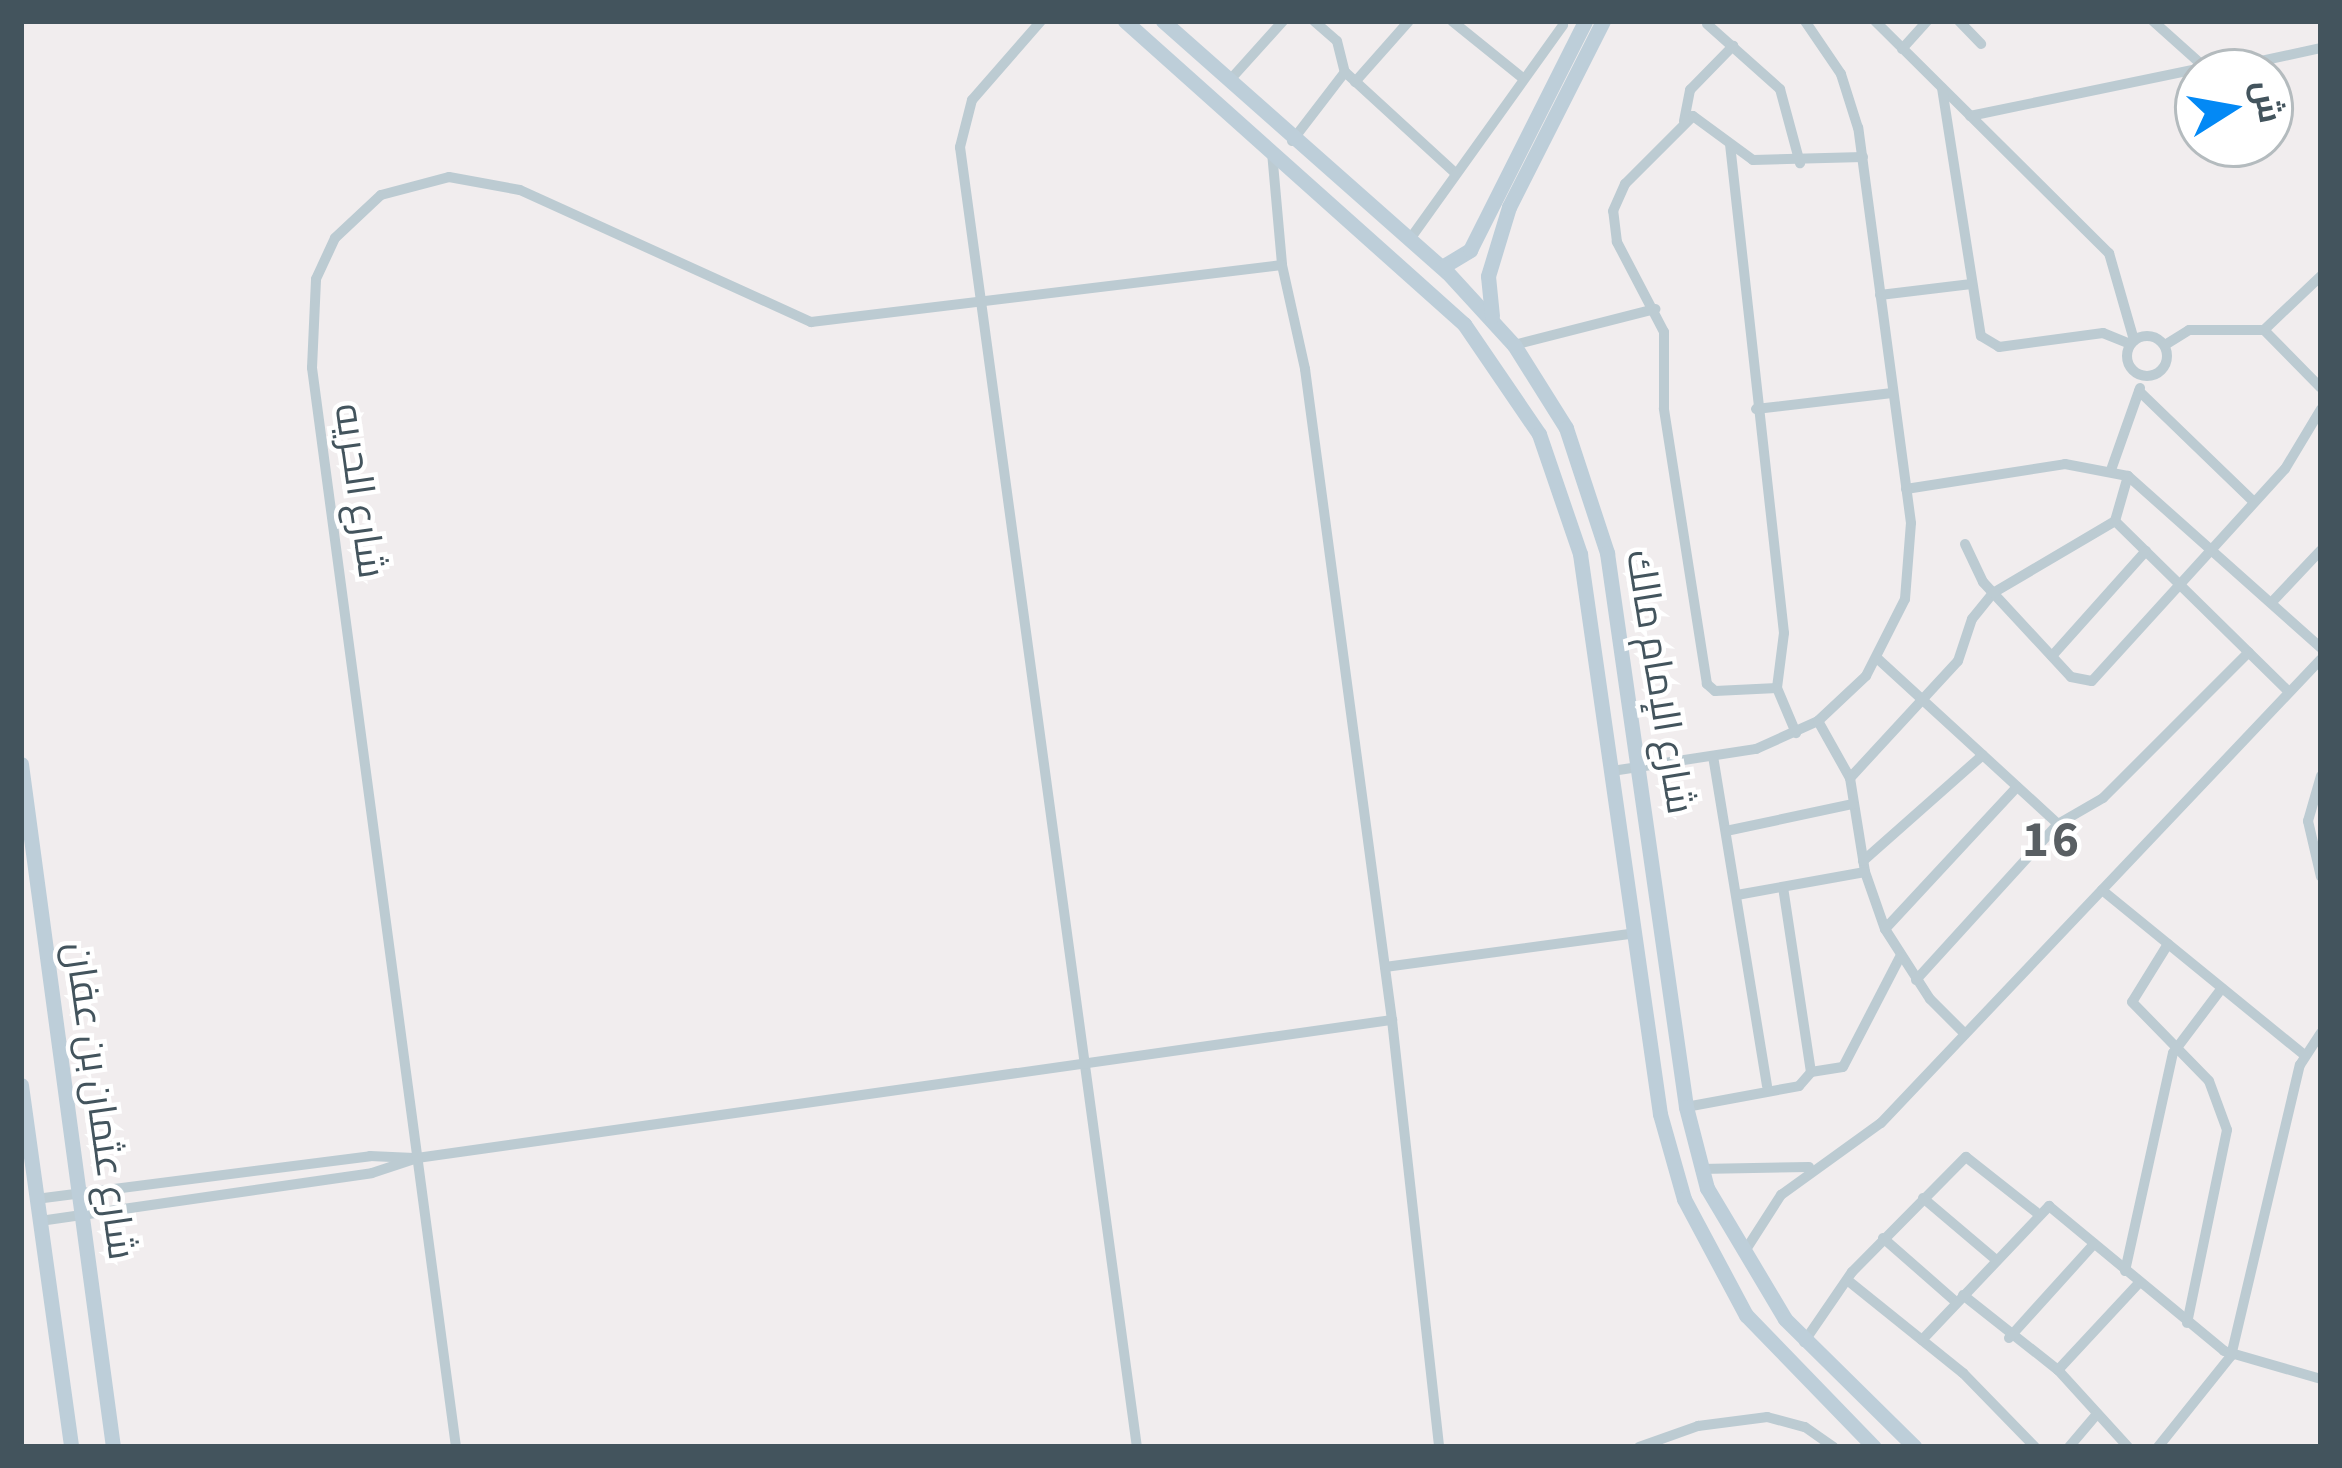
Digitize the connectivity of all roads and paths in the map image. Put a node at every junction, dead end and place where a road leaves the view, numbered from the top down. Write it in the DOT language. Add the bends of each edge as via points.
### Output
graph roads {
  1 [pos="1042,21"];
  2 [pos="1125,21"];
  3 [pos="1163,21"];
  4 [pos="1282,21"];
  5 [pos="1314,21"];
  6 [pos="1409,21"];
  7 [pos="1451,21"];
  8 [pos="1604,21"];
  9 [pos="1875,21"];
  10 [pos="1927,21"];
  11 [pos="1958,21"];
  12 [pos="2153,21"];
  13 [pos="1806,22"];
  14 [pos="1707,24"];
  15 [pos="1570,26"];
  16 [pos="1982,44"];
  17 [pos="1733,46"];
  18 [pos="2181,48"];
  19 [pos="1902,49"];
  20 [pos="1196,51"];
  21 [pos="1180,70"];
  22 [pos="1345,72"];
  23 [pos="2174,74"];
  24 [pos="1524,80"];
  25 [pos="1229,81"];
  26 [pos="1355,82"];
  27 [pos="1942,88"];
  28 [pos="1248,98"];
  29 [pos="1232,116"];
  30 [pos="1970,116"];
  31 [pos="1684,121"];
  32 [pos="1291,141"];
  33 [pos="1730,144"];
  34 [pos="1272,152"];
  35 [pos="1863,157"];
  36 [pos="1800,163"];
  37 [pos="1454,172"];
  38 [pos="1409,239"];
  39 [pos="1282,265"];
  40 [pos="1442,268"];
  41 [pos="2321,276"];
  42 [pos="1971,284"];
  43 [pos="2310,286"];
  44 [pos="1880,295"];
  45 [pos="2321,297"];
  46 [pos="980,304"];
  47 [pos="1655,309"];
  48 [pos="1493,319"];
  49 [pos="2264,329"];
  50 [pos="2132,342"];
  51 [pos="1514,345"];
  52 [pos="2165,346"];
  53 [pos="2143,376"];
  54 [pos="2321,388"];
  55 [pos="2139,391"];
  56 [pos="1892,393"];
  57 [pos="1756,410"];
  58 [pos="2321,410"];
  59 [pos="2111,470"];
  60 [pos="2128,476"];
  61 [pos="1906,489"];
  62 [pos="2254,502"];
  63 [pos="2115,521"];
  64 [pos="1965,544"];
  65 [pos="2213,548"];
  66 [pos="2321,550"];
  67 [pos="2146,551"];
  68 [pos="2180,585"];
  69 [pos="1993,593"];
  70 [pos="2272,602"];
  71 [pos="2321,648"];
  72 [pos="2249,652"];
  73 [pos="2052,656"];
  74 [pos="1879,658"];
  75 [pos="2321,659"];
  76 [pos="1777,688"];
  77 [pos="2290,692"];
  78 [pos="1923,700"];
  79 [pos="1818,721"];
  80 [pos="1796,733"];
  81 [pos="1713,755"];
  82 [pos="1983,755"];
  83 [pos="21,764"];
  84 [pos="1639,766"];
  85 [pos="1612,771"];
  86 [pos="2321,777"];
  87 [pos="1850,778"];
  88 [pos="2017,787"];
  89 [pos="1853,804"];
  90 [pos="2059,824"];
  91 [pos="1726,831"];
  92 [pos="1864,867"];
  93 [pos="2321,877"];
  94 [pos="1783,887"];
  95 [pos="2102,890"];
  96 [pos="1736,896"];
  97 [pos="1885,929"];
  98 [pos="1635,933"];
  99 [pos="2168,944"];
  100 [pos="1900,957"];
  101 [pos="1385,967"];
  102 [pos="1916,980"];
  103 [pos="2222,988"];
  104 [pos="1392,1020"];
  105 [pos="2321,1033"];
  106 [pos="1965,1034"];
  107 [pos="2175,1047"];
  108 [pos="2304,1055"];
  109 [pos="1084,1067"];
  110 [pos="1811,1072"];
  111 [pos="21,1085"];
  112 [pos="1767,1086"];
  113 [pos="1686,1107"];
  114 [pos="417,1158"];
  115 [pos="1818,1165"];
  116 [pos="1700,1169"];
  117 [pos="77,1194"];
  118 [pos="1924,1198"];
  119 [pos="36,1199"];
  120 [pos="2036,1212"];
  121 [pos="80,1215"];
  122 [pos="40,1221"];
  123 [pos="1882,1238"];
  124 [pos="2094,1244"];
  125 [pos="1742,1258"];
  126 [pos="1995,1259"];
  127 [pos="2125,1271"];
  128 [pos="1851,1282"];
  129 [pos="2138,1284"];
  130 [pos="1959,1299"];
  131 [pos="2187,1323"];
  132 [pos="2008,1338"];
  133 [pos="1922,1340"];
  134 [pos="1804,1342"];
  135 [pos="2231,1356"];
  136 [pos="2058,1370"];
  137 [pos="2321,1378"];
  138 [pos="2096,1415"];
  139 [pos="71,1447"];
  140 [pos="113,1447"];
  141 [pos="456,1447"];
  142 [pos="1137,1447"];
  143 [pos="1439,1447"];
  144 [pos="1639,1447"];
  145 [pos="1834,1447"];
  146 [pos="1874,1447"];
  147 [pos="1915,1447"];
  148 [pos="2035,1447"];
  149 [pos="2069,1447"];
  150 [pos="2128,1447"];
  151 [pos="2158,1447"];
  1 -- 46 [label="street" via="988,77 963,121"];
  2 -- 21 [label="street, شارع الإمام مالك"];
  3 -- 20 [label="street, شارع الإمام مالك"];
  4 -- 25 [label="street"];
  5 -- 22 [label="street" via="1337,41"];
  6 -- 26 [label="street"];
  7 -- 24 [label="street"];
  8 -- 48 [label="street" via="1501,230 1488,276"];
  9 -- 19 [label="street"];
  10 -- 19 [label="street"];
  11 -- 16 [label="street"];
  12 -- 18 [label="street"];
  13 -- 35 [label="street" via="1841,74"];
  14 -- 17 [label="street"];
  15 -- 24 [label="street"];
  15 -- 40 [label="street" via="1470,250"];
  17 -- 31 [label="street" via="1690,90"];
  17 -- 36 [label="street" via="1785,96"];
  19 -- 27 [label="street"];
  20 -- 21 [label="street" via="1196,63"];
  20 -- 25 [label="street, شارع الإمام مالك"];
  21 -- 29 [label="street, شارع الإمام مالك"];
  22 -- 26 [label="street"];
  22 -- 32 [label="street"];
  23 -- 30 [label="street"];
  24 -- 37 [label="street"];
  25 -- 28 [label="street, شارع الإمام مالك"];
  26 -- 37 [label="street"];
  27 -- 30 [label="street"];
  27 -- 42 [label="street"];
  28 -- 29 [label="street" via="1235,99"];
  28 -- 32 [label="street, شارع الإمام مالك"];
  29 -- 34 [label="street, شارع الإمام مالك"];
  30 -- 50 [label="street" via="2110,254"];
  31 -- 33 [label="street" via="1704,118"];
  31 -- 47 [label="street" via="1625,184 1613,212 1617,242"];
  32 -- 38 [label="street, شارع الإمام مالك"];
  33 -- 36 [label="street" via="1753,160"];
  33 -- 57 [label="street"];
  34 -- 39 [label="street"];
  34 -- 85 [label="street, شارع الإمام مالك" via="1464,324 1532,419 1573,523"];
  35 -- 36 [label="street"];
  35 -- 44 [label="street"];
  37 -- 38 [label="street"];
  38 -- 40 [label="street, شارع الإمام مالك"];
  39 -- 46 [label="street, شارع الحريه"];
  39 -- 101 [label="street" via="1305,369"];
  40 -- 48 [label="street, شارع الإمام مالك"];
  41 -- 43 [label="street"];
  42 -- 44 [label="street"];
  42 -- 50 [label="street" via="1978,330 1994,346 2103,333"];
  43 -- 45 [label="street"];
  43 -- 49 [label="street"];
  44 -- 56 [label="street"];
  46 -- 109 [label="street"];
  46 -- 114 [label="street, شارع الحريه" via="811,322 485,180 449,177 381,195 335,238 316,279 312,368"];
  47 -- 51 [label="street"];
  47 -- 76 [label="street" via="1666,344 1664,408 1707,684 1715,691"];
  48 -- 51 [label="street, شارع الإمام مالك"];
  49 -- 52 [label="street" via="2189,330"];
  49 -- 54 [label="street"];
  50 -- 52 [label="street" via="2151,336"];
  50 -- 53 [label="street" via="2129,366"];
  51 -- 84 [label="street, شارع الإمام مالك" via="1566,428 1596,502"];
  52 -- 53 [label="street" via="2164,368"];
  53 -- 55 [label="street"];
  55 -- 59 [label="street"];
  55 -- 62 [label="street"];
  56 -- 57 [label="street"];
  56 -- 61 [label="street"];
  57 -- 76 [label="street" via="1784,633"];
  58 -- 62 [label="street"];
  59 -- 60 [label="street"];
  59 -- 61 [label="street" via="2066,464"];
  60 -- 63 [label="street"];
  60 -- 65 [label="street"];
  61 -- 74 [label="street" via="1910,576"];
  62 -- 65 [label="street"];
  63 -- 67 [label="street"];
  63 -- 69 [label="street"];
  64 -- 69 [label="street"];
  65 -- 68 [label="street"];
  65 -- 70 [label="street"];
  66 -- 70 [label="street"];
  67 -- 68 [label="street"];
  67 -- 73 [label="street"];
  68 -- 72 [label="street"];
  68 -- 73 [label="street" via="2092,681 2077,682"];
  69 -- 73 [label="street"];
  69 -- 78 [label="street" via="1972,619 1958,661"];
  70 -- 71 [label="street"];
  72 -- 77 [label="street"];
  72 -- 90 [label="street" via="2103,798"];
  74 -- 78 [label="street"];
  74 -- 79 [label="street"];
  75 -- 77 [label="street"];
  76 -- 80 [label="street"];
  77 -- 95 [label="street"];
  78 -- 82 [label="street"];
  78 -- 87 [label="street"];
  79 -- 80 [label="street"];
  79 -- 87 [label="street"];
  80 -- 81 [label="street"];
  81 -- 84 [label="street"];
  81 -- 91 [label="street"];
  82 -- 88 [label="street"];
  82 -- 92 [label="street"];
  83 -- 117 [label="street, شارع عثمان بن عفان"];
  84 -- 85 [label="street"];
  84 -- 113 [label="street, شارع الإمام مالك"];
  85 -- 98 [label="street, شارع الإمام مالك"];
  86 -- 93 [label="street" via="2308,821"];
  87 -- 89 [label="street"];
  88 -- 90 [label="street"];
  88 -- 97 [label="street"];
  89 -- 91 [label="street"];
  89 -- 92 [label="street"];
  90 -- 102 [label="street"];
  91 -- 96 [label="street"];
  92 -- 94 [label="street"];
  92 -- 97 [label="street"];
  94 -- 96 [label="street"];
  94 -- 110 [label="street"];
  95 -- 99 [label="street"];
  95 -- 106 [label="street"];
  96 -- 112 [label="street"];
  97 -- 100 [label="street"];
  98 -- 101 [label="street"];
  98 -- 146 [label="street, شارع الإمام مالك" via="1660,1114 1701,1240 1776,1352"];
  99 -- 103 [label="street"];
  99 -- 107 [label="street" via="2131,999"];
  100 -- 102 [label="street"];
  100 -- 110 [label="street" via="1843,1066"];
  101 -- 104 [label="street"];
  102 -- 106 [label="street"];
  103 -- 107 [label="street"];
  103 -- 108 [label="street"];
  104 -- 109 [label="street"];
  104 -- 143 [label="street"];
  105 -- 108 [label="street"];
  106 -- 115 [label="street" via="1881,1123"];
  107 -- 127 [label="street"];
  107 -- 131 [label="street" via="2216,1092 2228,1130"];
  108 -- 135 [label="street"];
  109 -- 114 [label="street"];
  109 -- 142 [label="street"];
  110 -- 112 [label="street" via="1799,1086"];
  111 -- 119 [label="street, شارع عثمان بن عفان"];
  112 -- 113 [label="street"];
  113 -- 116 [label="street, شارع الإمام مالك"];
  114 -- 117 [label="street" via="370,1156"];
  114 -- 121 [label="street" via="388,1170"];
  114 -- 141 [label="street, شارع الحريه"];
  115 -- 116 [label="street" via="1748,1174"];
  115 -- 125 [label="street" via="1780,1196"];
  116 -- 125 [label="street, شارع الإمام مالك"];
  117 -- 119 [label="street"];
  117 -- 121 [label="street, شارع عثمان بن عفان"];
  118 -- 120 [label="street" via="1972,1156"];
  118 -- 123 [label="street"];
  118 -- 126 [label="street"];
  119 -- 122 [label="street, شارع عثمان بن عفان"];
  120 -- 124 [label="street" via="2055,1208"];
  120 -- 126 [label="street"];
  121 -- 122 [label="street"];
  121 -- 140 [label="street, شارع عثمان بن عفان"];
  122 -- 139 [label="street, شارع عثمان بن عفان"];
  123 -- 128 [label="street"];
  123 -- 130 [label="street"];
  124 -- 127 [label="street"];
  124 -- 132 [label="street"];
  125 -- 134 [label="street, شارع الإمام مالك"];
  126 -- 130 [label="street"];
  127 -- 129 [label="street"];
  128 -- 133 [label="street"];
  128 -- 134 [label="street"];
  129 -- 131 [label="street"];
  129 -- 136 [label="street"];
  130 -- 132 [label="street"];
  130 -- 133 [label="street"];
  131 -- 135 [label="street"];
  132 -- 136 [label="street"];
  133 -- 148 [label="street"];
  134 -- 147 [label="street, شارع الإمام مالك"];
  135 -- 137 [label="street"];
  135 -- 151 [label="street"];
  136 -- 138 [label="street"];
  138 -- 149 [label="street"];
  138 -- 150 [label="street"];
  144 -- 145 [label="street" via="1698,1426 1767,1418 1805,1427"];
}
